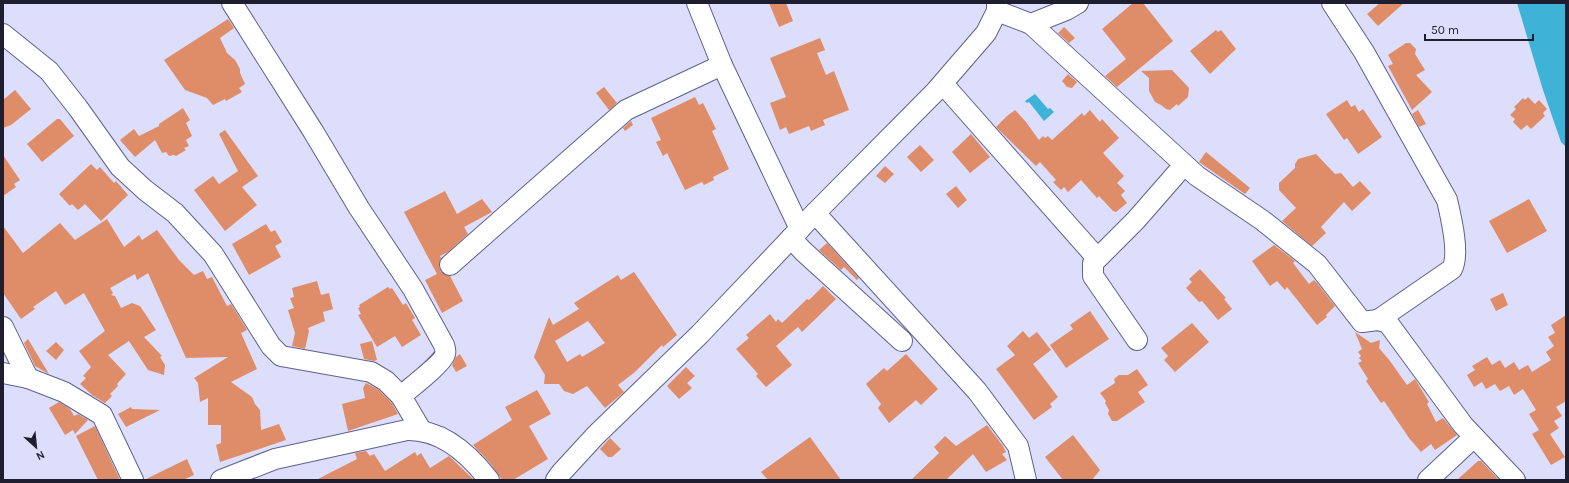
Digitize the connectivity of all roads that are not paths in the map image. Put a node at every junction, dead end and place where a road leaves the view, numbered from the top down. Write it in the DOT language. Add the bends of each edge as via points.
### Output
graph roads {
  1 [pos="232,3"];
  2 [pos="697,3"];
  3 [pos="1078,3"];
  4 [pos="1332,3"];
  5 [pos="997,7"];
  6 [pos="1032,24"];
  7 [pos="3,34"];
  8 [pos="722,65"];
  9 [pos="943,84"];
  10 [pos="1184,165"];
  11 [pos="815,212"];
  12 [pos="796,233"];
  13 [pos="1097,258"];
  14 [pos="450,265"];
  15 [pos="1378,320"];
  16 [pos="3,327"];
  17 [pos="1137,340"];
  18 [pos="902,341"];
  19 [pos="3,373"];
  20 [pos="28,378"];
  21 [pos="401,396"];
  22 [pos="420,430"];
  23 [pos="1474,437"];
  24 [pos="133,480"];
  25 [pos="221,480"];
  26 [pos="489,480"];
  27 [pos="556,480"];
  28 [pos="1026,480"];
  29 [pos="1428,480"];
  30 [pos="1515,480"];
  1 -- 21 [label="street" via="359,208 413,289 444,345 446,354 442,361"];
  2 -- 8 [label="street"];
  3 -- 6 [label="street"];
  4 -- 15 [label="street" via="1364,52 1447,200 1453,227 1455,258 1452,269"];
  5 -- 6 [label="street"];
  5 -- 9 [label="street" via="986,33"];
  6 -- 10 [label="street"];
  7 -- 21 [label="street" via="49,71 120,167 175,212 213,254 270,346 281,356 371,372"];
  8 -- 12 [label="street"];
  8 -- 14 [label="street" via="626,110"];
  9 -- 11 [label="street"];
  9 -- 13 [label="street"];
  10 -- 13 [label="street" via="1136,220"];
  10 -- 15 [label="street" via="1262,220 1317,264 1362,322"];
  11 -- 12 [label="street"];
  11 -- 28 [label="street" via="977,391 1018,446"];
  12 -- 18 [label="street" via="803,251"];
  12 -- 27 [label="street" via="700,334 595,436"];
  13 -- 17 [label="street" via="1093,263 1093,276"];
  15 -- 23 [label="street" via="1388,323"];
  16 -- 20 [label="street"];
  19 -- 20 [label="street"];
  20 -- 24 [label="street" via="64,392 102,415"];
  21 -- 22 [label="street"];
  22 -- 25 [label="street" via="401,431 275,459"];
  22 -- 26 [label="street" via="452,444 477,465"];
  23 -- 29 [label="street"];
  23 -- 30 [label="street"];
}
